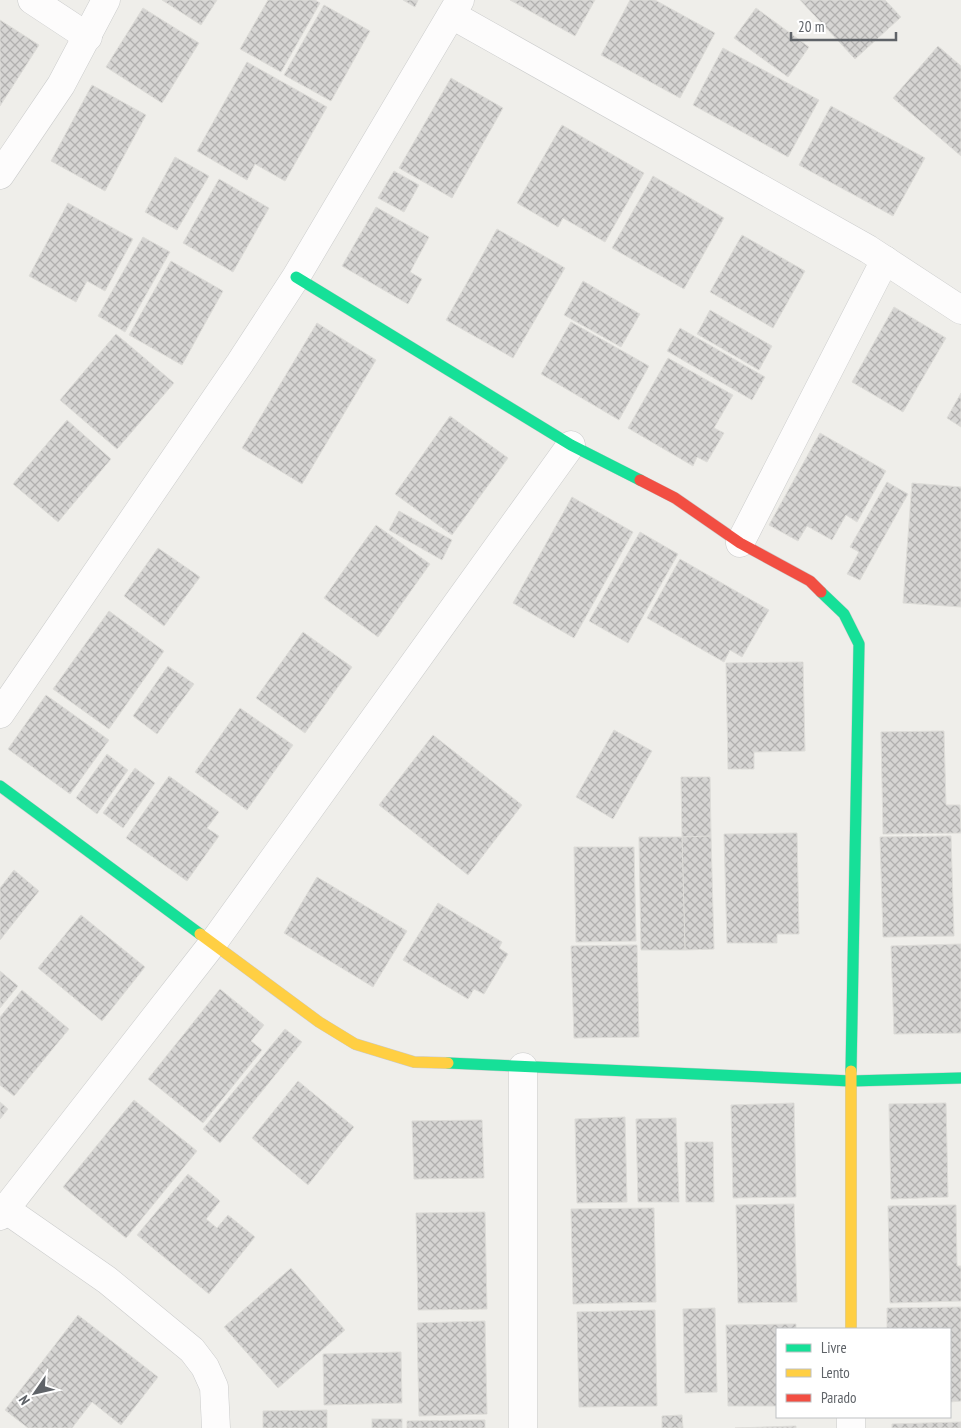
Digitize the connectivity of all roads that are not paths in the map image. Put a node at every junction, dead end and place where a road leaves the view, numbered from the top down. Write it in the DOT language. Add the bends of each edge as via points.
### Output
graph roads {
  1 [pos="32,0"];
  2 [pos="106,0"];
  3 [pos="456,8"];
  4 [pos="88,37"];
  5 [pos="0,175"];
  6 [pos="885,260"];
  7 [pos="296,277"];
  8 [pos="961,310"];
  9 [pos="571,445"];
  10 [pos="740,543"];
  11 [pos="0,714"];
  12 [pos="0,786"];
  13 [pos="213,943"];
  14 [pos="523,1066"];
  15 [pos="961,1078"];
  16 [pos="851,1081"];
  17 [pos="2,1213"];
  18 [pos="851,1328"];
  19 [pos="216,1428"];
  20 [pos="523,1428"];
  1 -- 4 [label="street"];
  2 -- 4 [label="street"];
  3 -- 6 [label="street"];
  3 -- 7 [label="street"];
  4 -- 5 [label="street" via="61,85"];
  6 -- 8 [label="street"];
  6 -- 10 [label="street"];
  7 -- 9 [label="street"];
  7 -- 11 [label="street"];
  9 -- 10 [label="street" via="675,498"];
  9 -- 13 [label="street"];
  10 -- 16 [label="street" via="810,581 844,614 860,644"];
  12 -- 13 [label="street"];
  13 -- 14 [label="street" via="319,1022 355,1044 414,1062"];
  13 -- 17 [label="street"];
  14 -- 16 [label="street"];
  14 -- 20 [label="street"];
  15 -- 16 [label="street"];
  16 -- 18 [label="street"];
  17 -- 19 [label="street" via="107,1280 192,1350 214,1387"];
}
